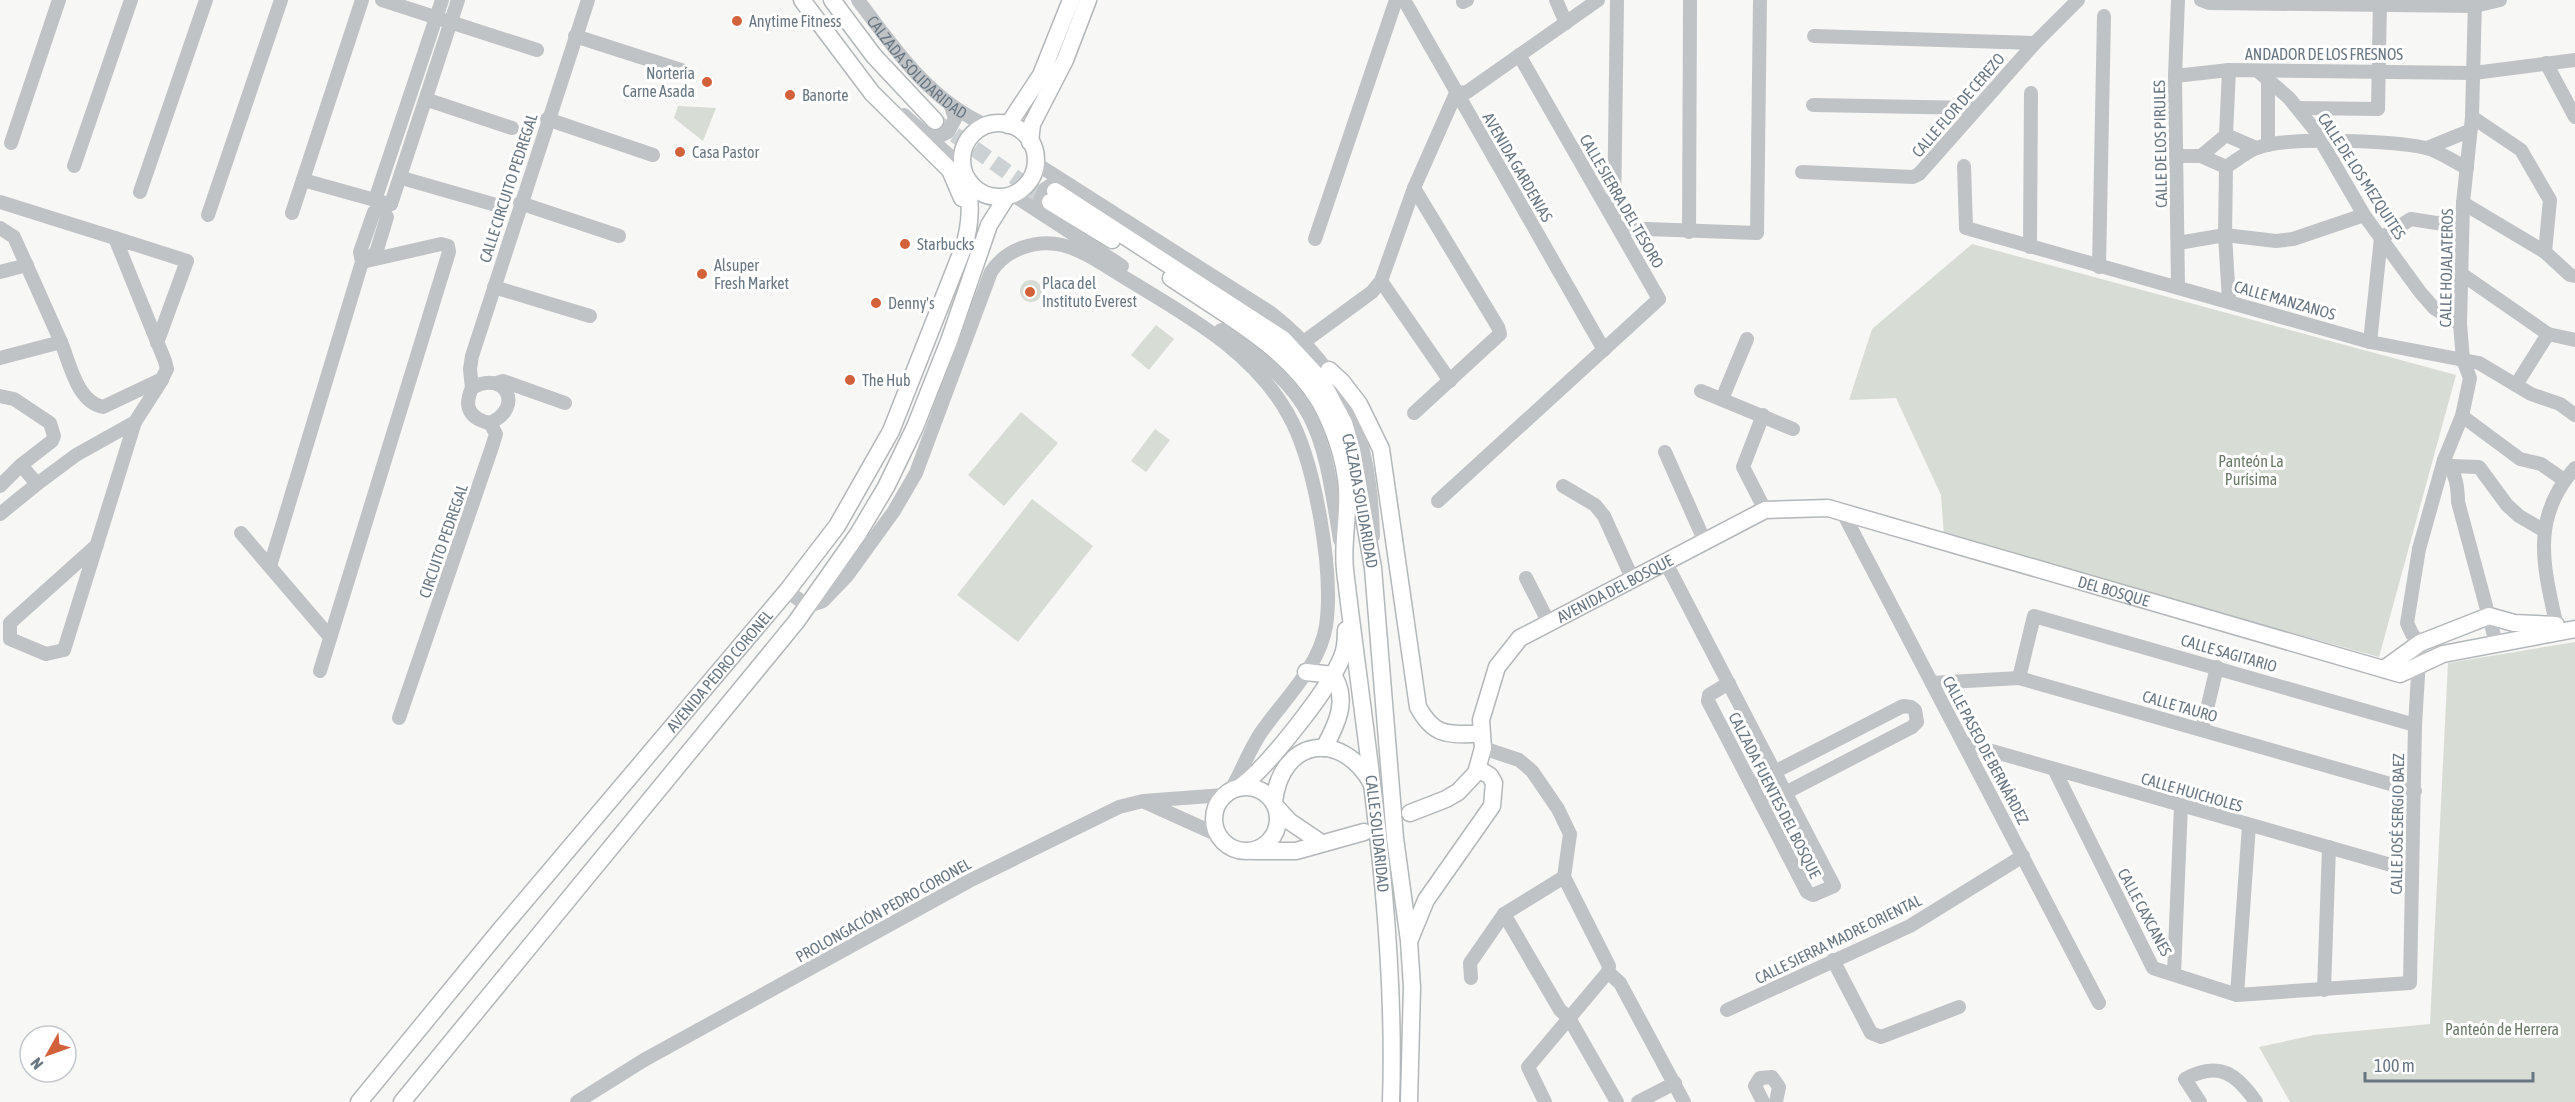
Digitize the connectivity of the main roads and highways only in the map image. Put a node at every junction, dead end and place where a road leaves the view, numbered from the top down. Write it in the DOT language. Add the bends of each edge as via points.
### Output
graph roads {
  1 [pos="802,0"];
  2 [pos="832,0"];
  3 [pos="846,0"];
  4 [pos="1071,0"];
  5 [pos="1088,0"];
  6 [pos="1008,124"];
  7 [pos="1030,142"];
  8 [pos="964,172"];
  9 [pos="1009,196"];
  10 [pos="927,341"];
  11 [pos="1329,370"];
  12 [pos="1843,513"];
  13 [pos="1345,568"];
  14 [pos="1373,568"];
  15 [pos="1349,590"];
  16 [pos="2575,621"];
  17 [pos="2557,629"];
  18 [pos="2575,629"];
  19 [pos="2384,669"];
  20 [pos="1306,672"];
  21 [pos="1333,675"];
  22 [pos="1482,741"];
  23 [pos="1324,748"];
  24 [pos="1479,769"];
  25 [pos="1374,787"];
  26 [pos="1232,791"];
  27 [pos="1276,805"];
  28 [pos="1410,813"];
  29 [pos="1364,832"];
  30 [pos="1320,842"];
  31 [pos="1249,851"];
  32 [pos="1409,941"];
  33 [pos="359,1102"];
  34 [pos="402,1102"];
  35 [pos="1391,1102"];
  36 [pos="1409,1102"];
  1 -- 10 [label="main road" via="872,93 944,162 960,187 962,231 926,325"];
  2 -- 3 [label="main road, CALZADA SOLIDARIDAD" via="874,56 939,119"];
  4 -- 6 [label="main road" via="1041,75"];
  5 -- 7 [label="main road" via="1065,60 1032,124"];
  6 -- 7 [label="main road"];
  6 -- 8 [label="main road" via="986,125 969,137 964,146"];
  7 -- 9 [label="main road" via="1035,163 1026,184"];
  8 -- 9 [label="main road" via="984,194"];
  8 -- 10 [label="main road, AVENIDA PEDRO CORONEL" via="971,200 968,233"];
  9 -- 34 [label="main road, AVENIDA PEDRO CORONEL" via="989,225 915,427 870,514 808,606 711,729"];
  10 -- 33 [label="main road, AVENIDA PEDRO CORONEL" via="891,430 837,526 787,591"];
  11 -- 22 [label="main road" via="1359,405 1381,449 1418,707 1427,723 1444,734 1462,734"];
  12 -- 19 [label="main road, DEL BOSQUE"];
  12 -- 22 [label="main road, AVENIDA DEL BOSQUE" via="1828,508 1765,510 1521,638 1497,667 1481,720"];
  13 -- 14 [label="main road, CALZADA SOLIDARIDAD" via="1347,487 1337,441 1309,388 1289,364 1254,334 1053,196 1267,327 1310,367 1336,407 1352,450"];
  13 -- 15 [label="main road, CALLE SOLIDARIDAD"];
  14 -- 32 [label="main road, CALLE SOLIDARIDAD" via="1395,838"];
  15 -- 21 [label="main road" via="1345,650"];
  15 -- 25 [label="main road, CALLE SOLIDARIDAD"];
  16 -- 17 [label="main road"];
  17 -- 18 [label="main road"];
  17 -- 19 [label="main road, DEL BOSQUE" via="2443,654 2400,674"];
  17 -- 19 [label="main road" via="2489,616 2420,643"];
  20 -- 21 [label="main road"];
  21 -- 23 [label="main road" via="1340,691 1340,714"];
  21 -- 26 [label="main road" via="1271,759"];
  22 -- 24 [label="main road, AVENIDA DEL BOSQUE"];
  23 -- 25 [label="main road" via="1353,759"];
  23 -- 27 [label="main road" via="1304,751 1290,760 1282,771"];
  24 -- 28 [label="main road" via="1458,792"];
  24 -- 32 [label="main road" via="1494,783 1492,806 1426,900"];
  25 -- 35 [label="main road, CALLE SOLIDARIDAD" via="1392,982"];
  26 -- 27 [label="main road" via="1259,789"];
  26 -- 31 [label="main road" via="1219,802 1214,818 1218,835 1231,847"];
  27 -- 30 [label="main road" via="1289,821"];
  27 -- 31 [label="main road" via="1278,824 1271,839"];
  29 -- 30 [label="main road"];
  30 -- 31 [label="main road" via="1296,851"];
  32 -- 36 [label="main road, CALLE SOLIDARIDAD"];
}
